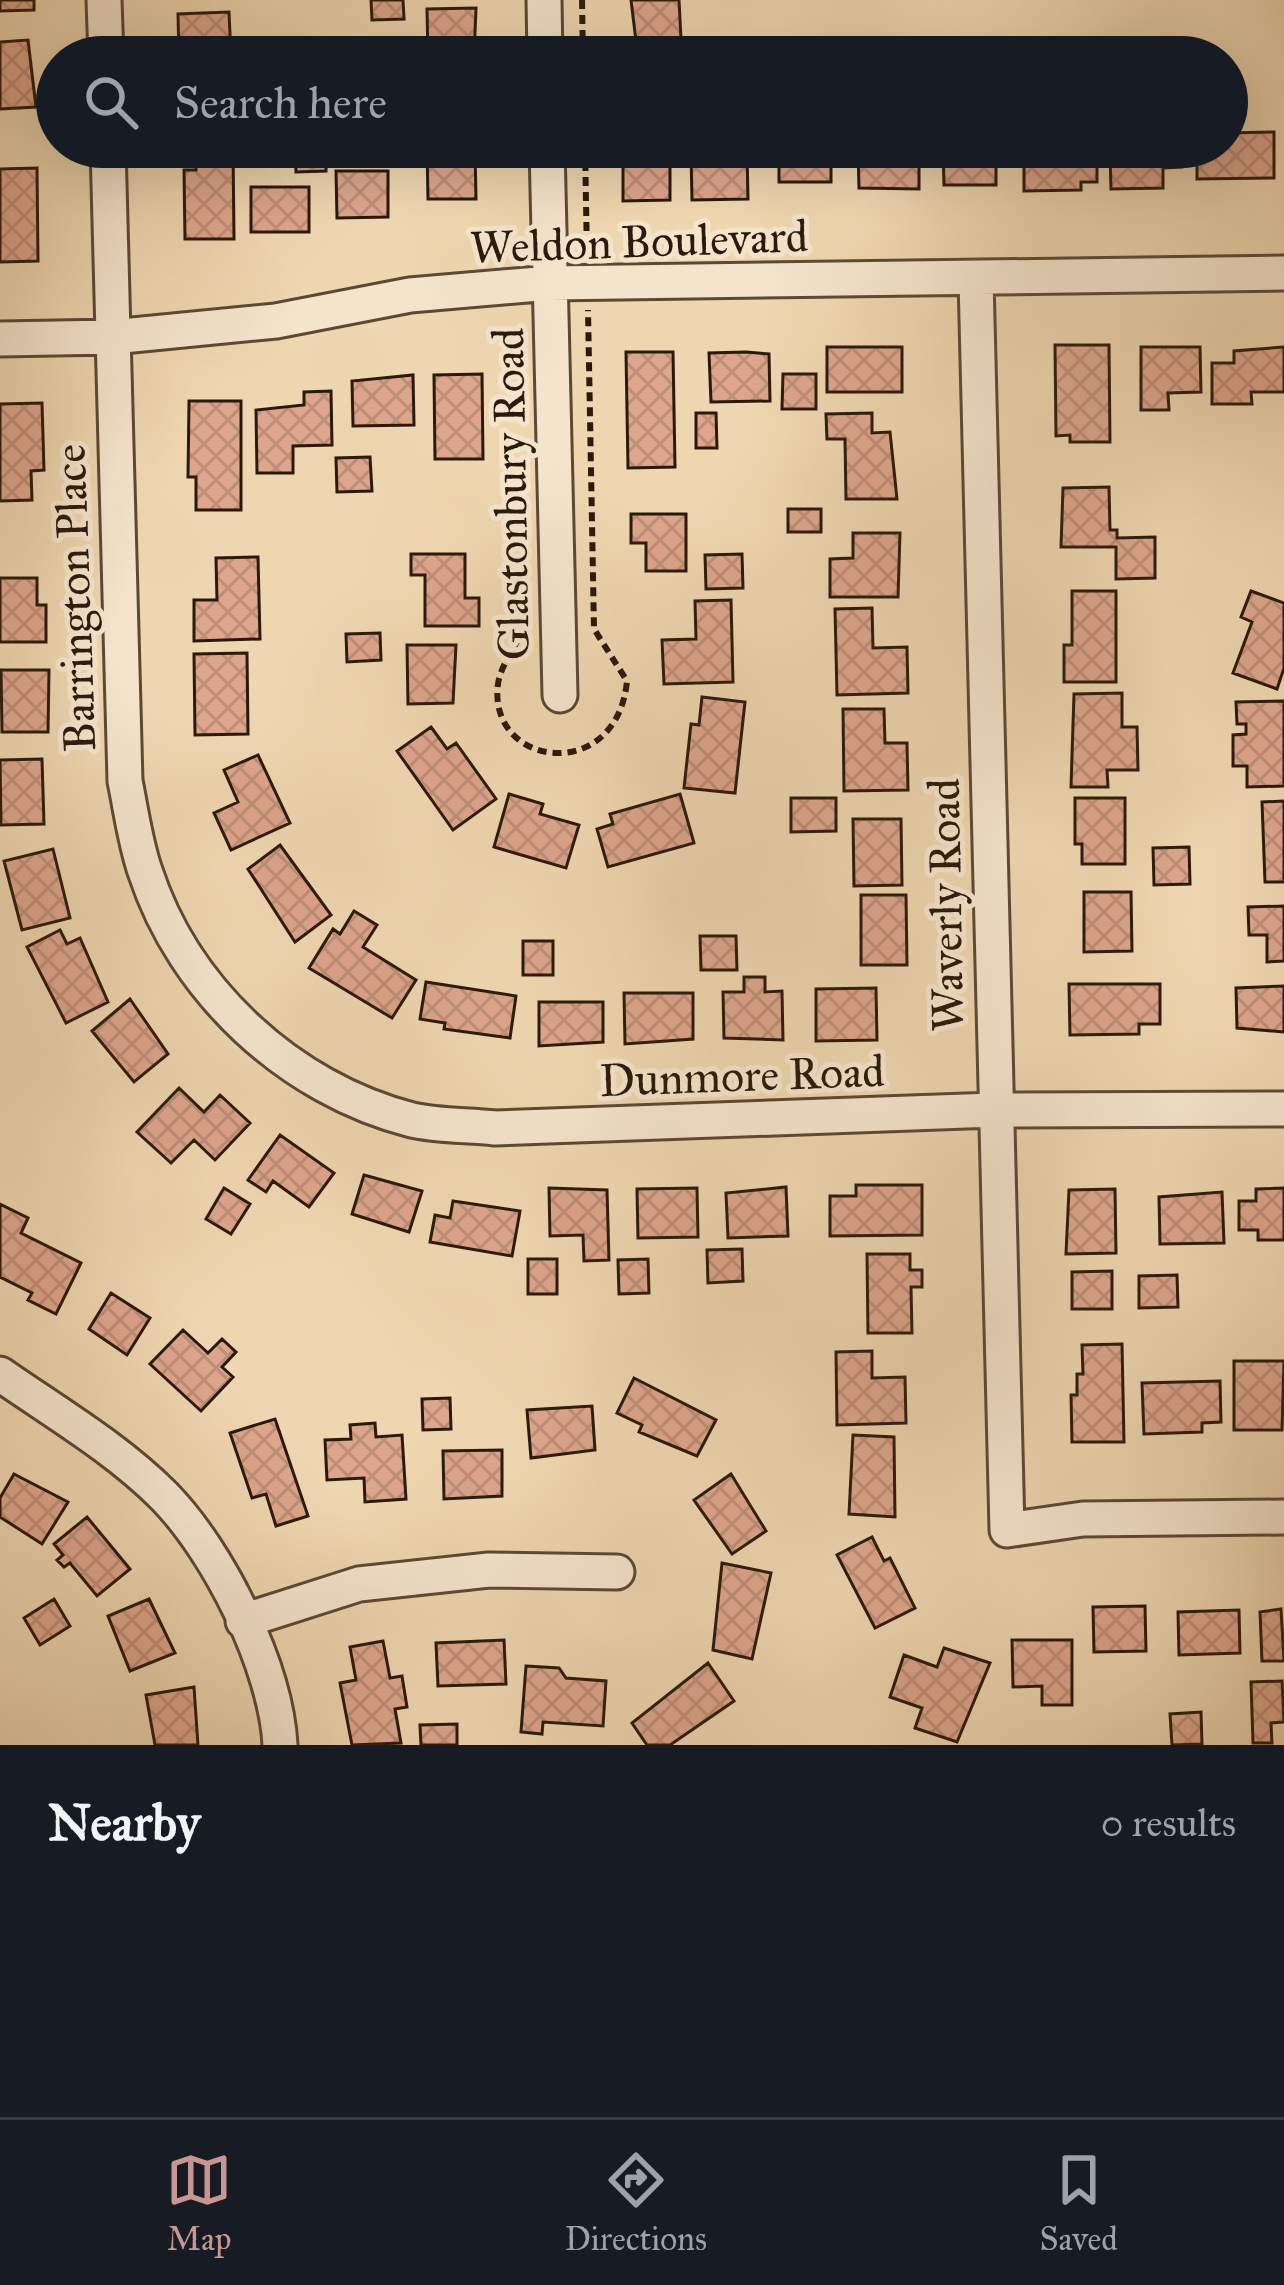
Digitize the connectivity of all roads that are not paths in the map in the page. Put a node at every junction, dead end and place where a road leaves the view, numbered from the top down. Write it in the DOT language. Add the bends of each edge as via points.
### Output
graph roads {
  1 [pos="104,0"];
  2 [pos="544,0"];
  3 [pos="105,36"];
  4 [pos="545,36"];
  5 [pos="108,168"];
  6 [pos="548,168"];
  7 [pos="1284,273"];
  8 [pos="976,279"];
  9 [pos="550,283"];
  10 [pos="112,337"];
  11 [pos="0,339"];
  12 [pos="560,695"];
  13 [pos="236,1016"];
  14 [pos="1284,1108"];
  15 [pos="994,1110"];
  16 [pos="0,1374"];
  17 [pos="1284,1517"];
  18 [pos="617,1572"];
  19 [pos="243,1621"];
  20 [pos="280,1745"];
  1 -- 3 [label="street"];
  2 -- 4 [label="street"];
  5 -- 10 [label="street, Barrington Place"];
  6 -- 9 [label="street, Glastonbury Road"];
  7 -- 8 [label="street, Weldon Boulevard"];
  8 -- 9 [label="street, Weldon Boulevard"];
  8 -- 15 [label="street, Waverly Road"];
  9 -- 10 [label="street, Weldon Boulevard"];
  9 -- 12 [label="street, Glastonbury Road"];
  10 -- 11 [label="street, Weldon Boulevard"];
  10 -- 13 [label="street, Barrington Place" via="125,781 145,872 176,942"];
  13 -- 15 [label="street, Dunmore Road" via="336,1091 413,1120 495,1128"];
  14 -- 15 [label="street, Dunmore Road"];
  15 -- 17 [label="street, Waverly Road" via="1006,1529 1083,1519"];
  16 -- 19 [label="street" via="166,1499"];
  18 -- 19 [label="street" via="489,1570 358,1584"];
  19 -- 20 [label="street" via="269,1677"];
}
